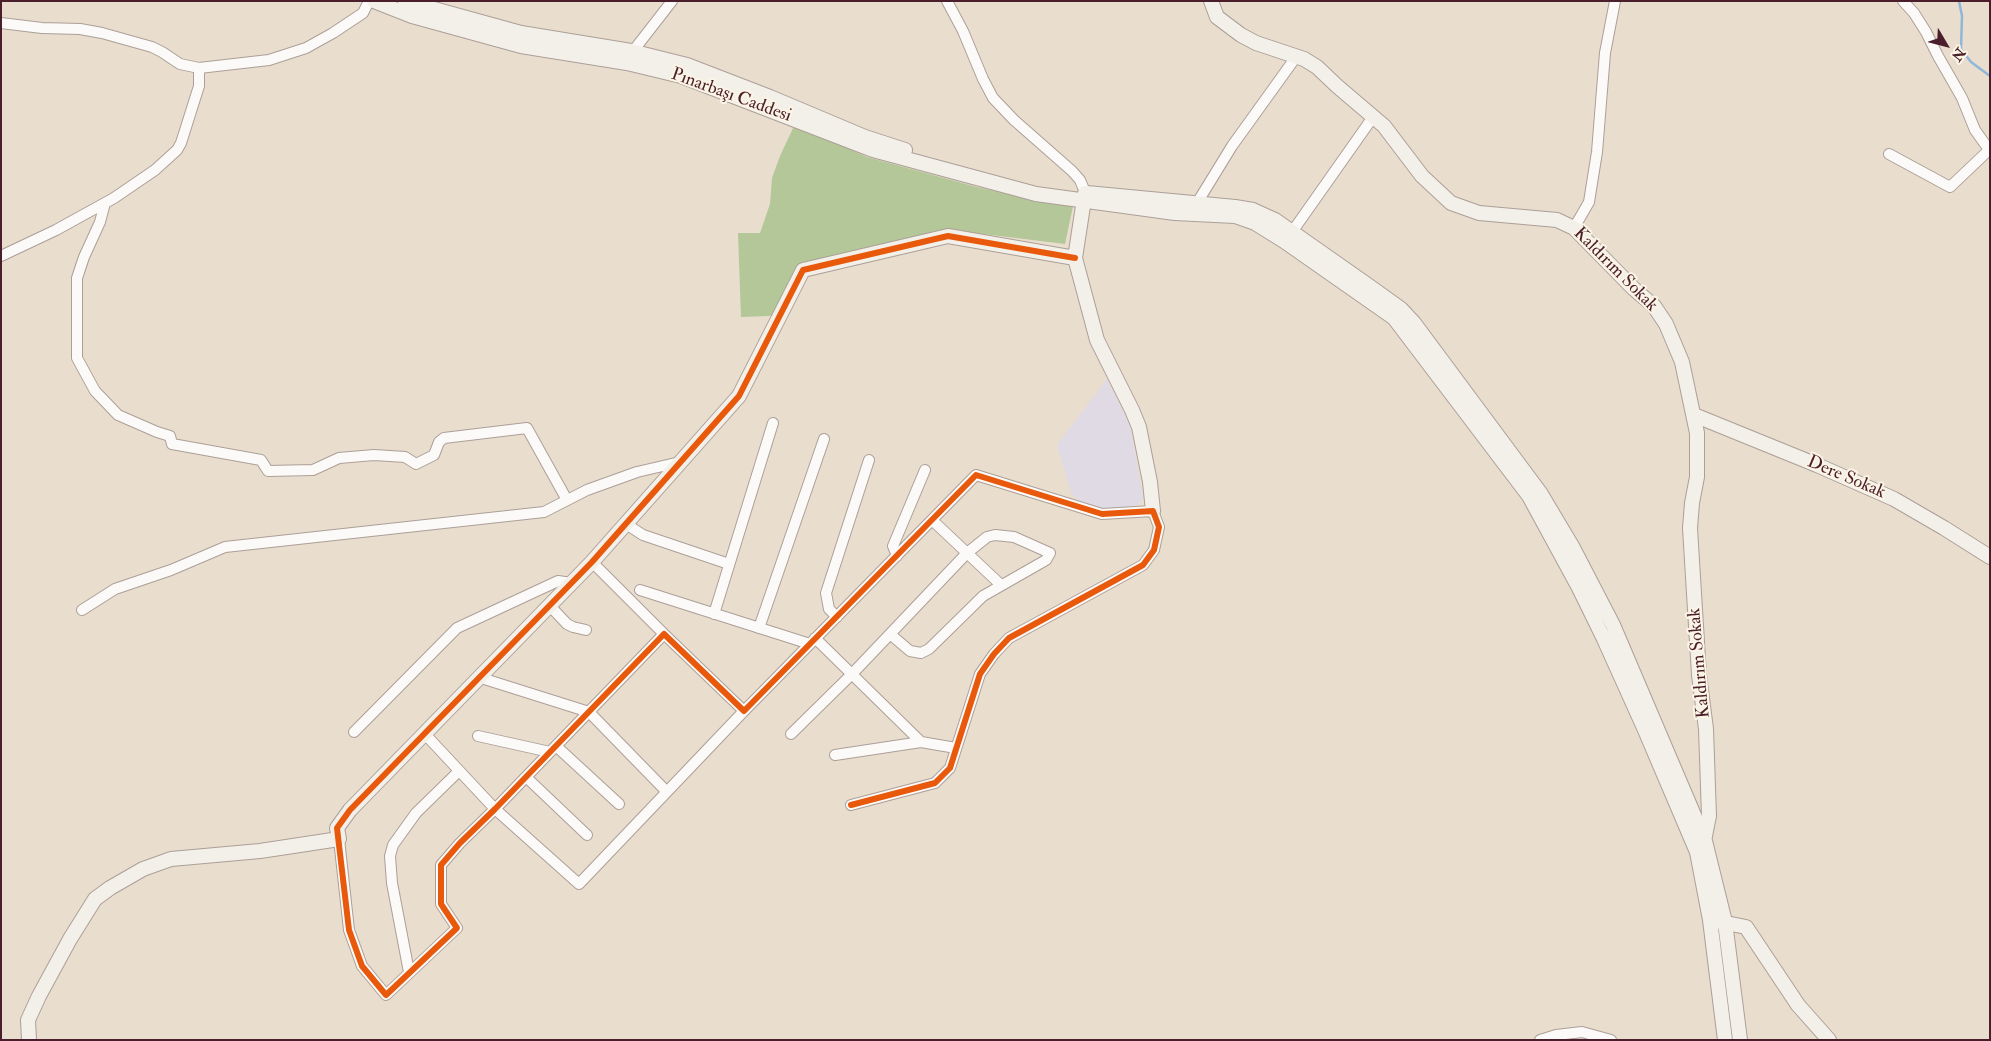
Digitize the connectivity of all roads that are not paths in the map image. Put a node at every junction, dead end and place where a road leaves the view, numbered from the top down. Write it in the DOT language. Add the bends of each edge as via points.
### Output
graph roads {
  1 [pos="369,1"];
  2 [pos="374,1"];
  3 [pos="405,1"];
  4 [pos="672,1"];
  5 [pos="946,1"];
  6 [pos="1211,1"];
  7 [pos="1615,1"];
  8 [pos="1903,1"];
  9 [pos="1,23"];
  10 [pos="1296,56"];
  11 [pos="629,57"];
  12 [pos="199,68"];
  13 [pos="1373,117"];
  14 [pos="1989,150"];
  15 [pos="1889,154"];
  16 [pos="1084,197"];
  17 [pos="105,203"];
  18 [pos="1197,208"];
  19 [pos="1574,228"];
  20 [pos="1292,232"];
  21 [pos="1,256"];
  22 [pos="1075,258"];
  23 [pos="1694,415"];
  24 [pos="773,423"];
  25 [pos="824,439"];
  26 [pos="869,460"];
  27 [pos="680,462"];
  28 [pos="925,470"];
  29 [pos="567,500"];
  30 [pos="1153,511"];
  31 [pos="932,520"];
  32 [pos="626,524"];
  33 [pos="967,553"];
  34 [pos="897,556"];
  35 [pos="1990,558"];
  36 [pos="592,562"];
  37 [pos="729,564"];
  38 [pos="571,583"];
  39 [pos="1001,585"];
  40 [pos="640,590"];
  41 [pos="549,605"];
  42 [pos="82,610"];
  43 [pos="714,614"];
  44 [pos="837,617"];
  45 [pos="759,628"];
  46 [pos="586,630"];
  47 [pos="664,634"];
  48 [pos="890,634"];
  49 [pos="813,641"];
  50 [pos="852,674"];
  51 [pos="478,677"];
  52 [pos="744,711"];
  53 [pos="589,712"];
  54 [pos="354,732"];
  55 [pos="424,733"];
  56 [pos="790,734"];
  57 [pos="478,736"];
  58 [pos="921,742"];
  59 [pos="956,748"];
  60 [pos="553,749"];
  61 [pos="835,755"];
  62 [pos="459,771"];
  63 [pos="526,777"];
  64 [pos="667,792"];
  65 [pos="619,804"];
  66 [pos="851,805"];
  67 [pos="495,809"];
  68 [pos="587,835"];
  69 [pos="339,839"];
  70 [pos="1701,846"];
  71 [pos="1710,920"];
  72 [pos="1725,922"];
  73 [pos="410,972"];
  74 [pos="30,1040"];
  75 [pos="1540,1040"];
  76 [pos="1611,1040"];
  77 [pos="1725,1040"];
  78 [pos="1740,1040"];
  79 [pos="1829,1040"];
  1 -- 12 [label="street" via="363,13 306,48 269,60"];
  2 -- 11 [label="street" via="412,16 521,46"];
  3 -- 11 [label="street" via="520,33"];
  4 -- 11 [label="street"];
  5 -- 16 [label="street" via="993,98 1072,171 1080,180"];
  6 -- 10 [label="street, Kaldırım Sokak" via="1216,17 1241,34 1256,43"];
  7 -- 19 [label="street" via="1605,54 1597,152 1589,202"];
  8 -- 14 [label="street" via="1924,27 1962,98 1975,130"];
  9 -- 12 [label="street" via="102,34 152,48 180,64"];
  10 -- 13 [label="street, Kaldırım Sokak" via="1317,67"];
  10 -- 18 [label="street" via="1232,146"];
  11 -- 16 [label="street" via="705,71 865,137 915,154"];
  12 -- 17 [label="street" via="199,86 177,150 144,179"];
  13 -- 19 [label="street, Kaldırım Sokak" via="1384,126 1422,176 1443,197 1459,207 1479,213 1557,220"];
  13 -- 20 [label="street"];
  14 -- 15 [label="street" via="1950,187"];
  16 -- 18 [label="street"];
  16 -- 22 [label="street"];
  17 -- 21 [label="street"];
  17 -- 29 [label="street" via="77,278 76,358 95,391 118,415 170,436 172,444 261,460 268,471 313,470 339,458 374,455 405,457 416,464 434,455 444,438 527,428"];
  18 -- 20 [label="street" via="1235,206 1254,210"];
  18 -- 70 [label="street" via="1255,223 1394,318 1529,496 1579,588"];
  19 -- 23 [label="street, Kaldırım Sokak" via="1654,306 1663,319 1682,362"];
  20 -- 70 [label="street" via="1402,309 1541,494 1613,625"];
  22 -- 27 [label="street" via="948,236 803,270 739,396"];
  22 -- 30 [label="street" via="1097,340 1138,427"];
  23 -- 35 [label="street, Dere Sokak" via="1894,499"];
  23 -- 70 [label="street, Kaldırım Sokak" via="1698,455 1690,528 1699,675 1706,729 1709,816"];
  24 -- 37 [label="street"];
  25 -- 45 [label="street"];
  26 -- 44 [label="street" via="826,593 829,609"];
  27 -- 29 [label="street" via="637,472"];
  27 -- 32 [label="street"];
  28 -- 34 [label="street" via="894,546"];
  29 -- 42 [label="street" via="544,512 225,548 114,589"];
  30 -- 31 [label="street" via="1102,514 976,475"];
  30 -- 59 [label="street" via="1159,527 1154,550 1143,564 1009,638 994,654 980,674"];
  31 -- 33 [label="street"];
  31 -- 34 [label="street"];
  32 -- 36 [label="street"];
  32 -- 37 [label="street" via="643,534"];
  33 -- 39 [label="street"];
  33 -- 39 [label="street" via="987,537 995,535 1014,537 1050,553 1046,560"];
  33 -- 48 [label="street"];
  34 -- 44 [label="street"];
  36 -- 38 [label="street"];
  36 -- 47 [label="street"];
  37 -- 43 [label="street"];
  38 -- 41 [label="street"];
  38 -- 54 [label="street" via="558,581 457,628"];
  39 -- 48 [label="street" via="983,596 929,649 920,653 910,651"];
  40 -- 43 [label="street"];
  41 -- 46 [label="street" via="567,624"];
  41 -- 51 [label="street"];
  43 -- 45 [label="street"];
  44 -- 49 [label="street"];
  45 -- 49 [label="street"];
  47 -- 52 [label="street"];
  47 -- 53 [label="street"];
  48 -- 50 [label="street"];
  49 -- 50 [label="street"];
  49 -- 52 [label="street"];
  50 -- 56 [label="street"];
  50 -- 58 [label="street"];
  51 -- 53 [label="street"];
  51 -- 55 [label="street"];
  52 -- 64 [label="street"];
  53 -- 60 [label="street"];
  53 -- 64 [label="street"];
  55 -- 62 [label="street"];
  55 -- 69 [label="street" via="350,810 337,828"];
  57 -- 60 [label="street"];
  58 -- 59 [label="street"];
  58 -- 61 [label="street"];
  59 -- 66 [label="street" via="950,768 935,783"];
  60 -- 63 [label="street"];
  60 -- 65 [label="street"];
  62 -- 67 [label="street"];
  62 -- 73 [label="street" via="416,813 393,845 390,856 392,883"];
  63 -- 67 [label="street"];
  63 -- 68 [label="street"];
  64 -- 67 [label="street" via="579,884"];
  67 -- 73 [label="street" via="442,865 441,904 457,928"];
  69 -- 73 [label="street" via="349,930 362,966 386,995"];
  69 -- 74 [label="street" via="260,851 171,859 143,869 110,888 95,899 39,996 28,1020"];
  70 -- 71 [label="street, Kaldırım Sokak"];
  70 -- 72 [label="street, Kaldırım Sokak"];
  71 -- 72 [label="street"];
  71 -- 77 [label="street, Kaldırım Sokak"];
  72 -- 78 [label="street, Kaldırım Sokak"];
  72 -- 79 [label="street" via="1746,926 1798,1005"];
  75 -- 76 [label="street" via="1582,1032"];
}
